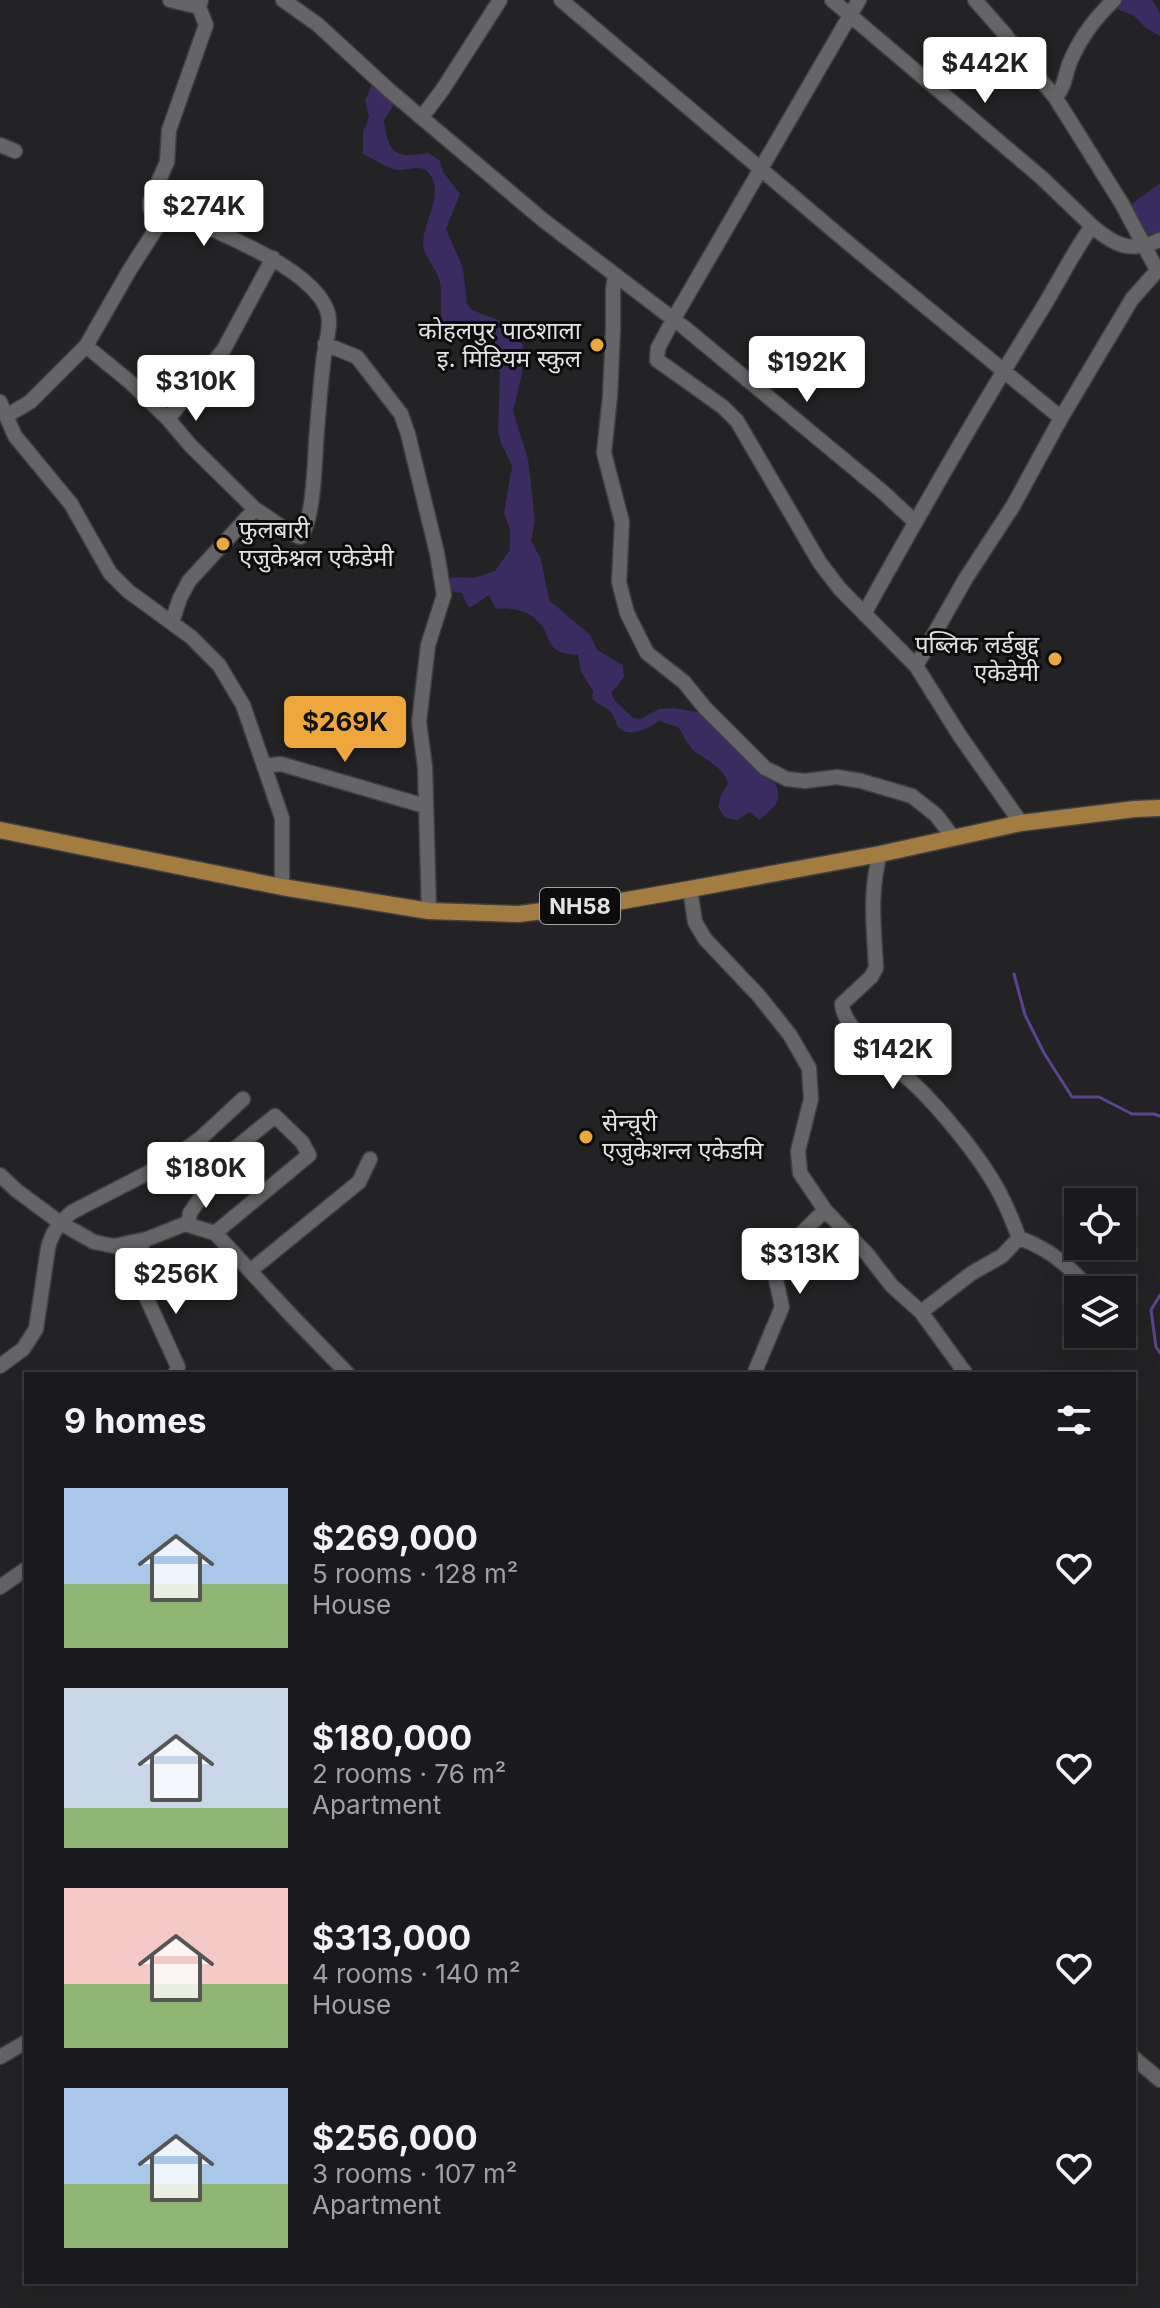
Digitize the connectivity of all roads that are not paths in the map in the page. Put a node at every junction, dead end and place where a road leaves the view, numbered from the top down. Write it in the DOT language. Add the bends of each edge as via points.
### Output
graph roads {
  1 [pos="170,0"];
  2 [pos="283,0"];
  3 [pos="500,0"];
  4 [pos="561,0"];
  5 [pos="832,0"];
  6 [pos="859,0"];
  7 [pos="975,0"];
  8 [pos="1114,0"];
  9 [pos="200,3"];
  10 [pos="851,15"];
  11 [pos="1055,97"];
  12 [pos="422,117"];
  13 [pos="0,145"];
  14 [pos="15,151"];
  15 [pos="762,168"];
  16 [pos="161,221"];
  17 [pos="1092,226"];
  18 [pos="1160,240"];
  19 [pos="1145,247"];
  20 [pos="273,258"];
  21 [pos="615,276"];
  22 [pos="673,320"];
  23 [pos="325,344"];
  24 [pos="86,346"];
  25 [pos="1003,371"];
  26 [pos="3,409"];
  27 [pos="1061,418"];
  28 [pos="168,419"];
  29 [pos="255,509"];
  30 [pos="915,522"];
  31 [pos="864,614"];
  32 [pos="172,622"];
  33 [pos="916,666"];
  34 [pos="264,766"];
  35 [pos="425,806"];
  36 [pos="1160,808"];
  37 [pos="1021,823"];
  38 [pos="0,830"];
  39 [pos="952,836"];
  40 [pos="880,854"];
  41 [pos="282,887"];
  42 [pos="690,889"];
  43 [pos="429,911"];
  44 [pos="243,1099"];
  45 [pos="370,1159"];
  46 [pos="0,1175"];
  47 [pos="825,1210"];
  48 [pos="59,1222"];
  49 [pos="188,1225"];
  50 [pos="215,1233"];
  51 [pos="1019,1238"];
  52 [pos="147,1239"];
  53 [pos="250,1271"];
  54 [pos="1078,1276"];
  55 [pos="921,1312"];
  56 [pos="0,1366"];
  57 [pos="176,1372"];
  58 [pos="346,1372"];
  59 [pos="755,1372"];
  60 [pos="965,1372"];
  61 [pos="24,1570"];
  62 [pos="0,1587"];
  63 [pos="24,2043"];
  64 [pos="0,2057"];
  65 [pos="1136,2060"];
  66 [pos="1160,2080"];
  1 -- 9 [label="street"];
  2 -- 12 [label="street"];
  3 -- 12 [label="street"];
  4 -- 15 [label="street"];
  5 -- 10 [label="street"];
  6 -- 10 [label="street"];
  7 -- 11 [label="street"];
  8 -- 11 [label="street" via="1081,38"];
  9 -- 16 [label="street" via="206,25 169,130 167,162 150,201"];
  10 -- 15 [label="street"];
  10 -- 17 [label="street"];
  11 -- 19 [label="street"];
  12 -- 21 [label="street"];
  13 -- 14 [label="street"];
  15 -- 22 [label="street"];
  15 -- 25 [label="street"];
  16 -- 20 [label="street" via="176,213"];
  16 -- 24 [label="street"];
  17 -- 19 [label="street" via="1109,240"];
  17 -- 25 [label="street"];
  18 -- 19 [label="street"];
  19 -- 27 [label="street" via="1155,273 1132,299"];
  20 -- 23 [label="street" via="299,274 327,309"];
  20 -- 28 [label="street" via="224,349"];
  21 -- 22 [label="street"];
  21 -- 39 [label="street" via="604,453 622,522 619,582 647,653 684,682 765,768 787,779 837,777 912,796"];
  22 -- 30 [label="street"];
  22 -- 31 [label="street" via="657,360 737,421 820,563"];
  23 -- 29 [label="street" via="305,533 294,536"];
  23 -- 35 [label="street" via="357,357 401,414 437,553 444,595 428,645 419,722"];
  24 -- 26 [label="street" via="30,402"];
  24 -- 28 [label="street"];
  25 -- 27 [label="street"];
  25 -- 30 [label="street"];
  26 -- 32 [label="street" via="15,436 71,504 110,573"];
  27 -- 33 [label="street"];
  28 -- 29 [label="street"];
  29 -- 32 [label="street" via="189,581"];
  30 -- 31 [label="street"];
  31 -- 33 [label="street"];
  32 -- 34 [label="street" via="219,665 243,705"];
  33 -- 37 [label="street"];
  34 -- 35 [label="street" via="281,764"];
  34 -- 41 [label="street" via="282,818"];
  35 -- 43 [label="street"];
  36 -- 37 [label="main road, NH58"];
  37 -- 39 [label="main road, NH58"];
  38 -- 41 [label="main road, NH58"];
  39 -- 40 [label="main road, NH58"];
  40 -- 42 [label="main road, NH58"];
  40 -- 51 [label="street" via="872,898 876,968 842,1004 842,1011 861,1036 913,1083 988,1173"];
  41 -- 43 [label="main road, NH58"];
  42 -- 43 [label="main road, NH58" via="519,914"];
  42 -- 47 [label="street" via="695,922 705,939 759,996 809,1068 811,1099 798,1151 800,1173"];
  44 -- 48 [label="street" via="167,1163"];
  45 -- 53 [label="street" via="359,1182"];
  46 -- 48 [label="street"];
  47 -- 55 [label="street"];
  47 -- 59 [label="street" via="773,1266 782,1307"];
  48 -- 52 [label="street" via="94,1242 114,1246"];
  48 -- 56 [label="street" via="48,1248 36,1329 23,1349"];
  49 -- 50 [label="street"];
  49 -- 50 [label="street" via="205,1191 206,1172 275,1116 309,1155"];
  49 -- 52 [label="street"];
  50 -- 53 [label="street"];
  51 -- 54 [label="street" via="1050,1253"];
  51 -- 55 [label="street" via="1002,1256"];
  52 -- 57 [label="street" via="127,1255"];
  53 -- 58 [label="street"];
  55 -- 60 [label="street"];
  61 -- 62 [label="street"];
  63 -- 64 [label="street"];
  65 -- 66 [label="street"];
}
